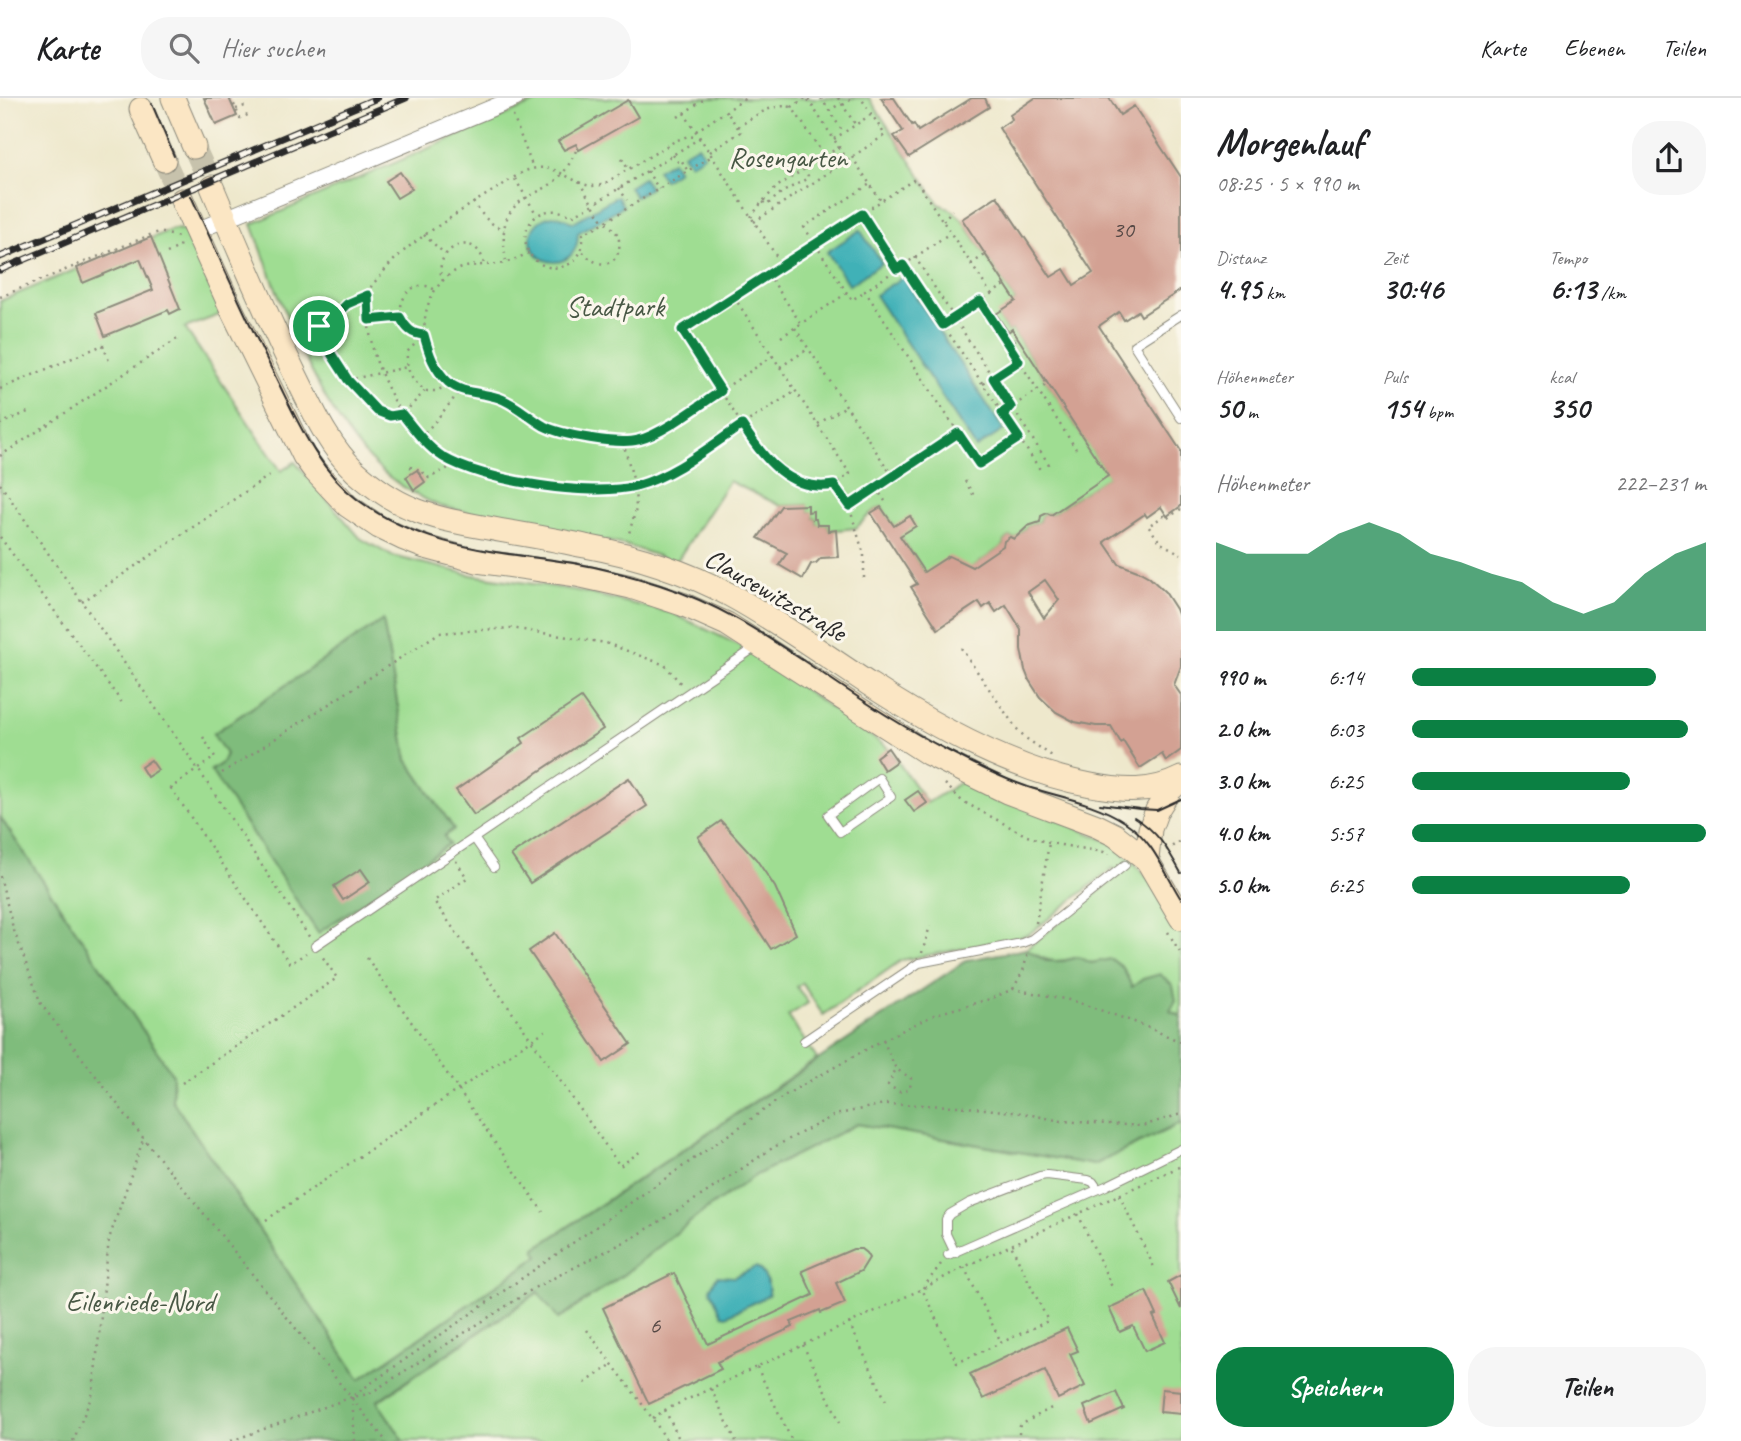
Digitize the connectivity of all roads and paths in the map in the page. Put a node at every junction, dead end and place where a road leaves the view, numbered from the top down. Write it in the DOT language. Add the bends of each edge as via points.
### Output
graph roads {
  1 [pos="173,98"];
  2 [pos="239,98"];
  3 [pos="706,98"];
  4 [pos="746,98"];
  5 [pos="808,98"];
  6 [pos="821,98"];
  7 [pos="838,98"];
  8 [pos="853,98"];
  9 [pos="861,98"];
  10 [pos="232,99"];
  11 [pos="512,100"];
  12 [pos="842,104"];
  13 [pos="245,106"];
  14 [pos="792,107"];
  15 [pos="141,108"];
  16 [pos="236,109"];
  17 [pos="726,111"];
  18 [pos="829,111"];
  19 [pos="684,113"];
  20 [pos="872,114"];
  21 [pos="248,115"];
  22 [pos="678,117"];
  23 [pos="855,124"];
  24 [pos="738,128"];
  25 [pos="696,131"];
  26 [pos="843,132"];
  27 [pos="700,138"];
  28 [pos="834,139"];
  29 [pos="194,147"];
  30 [pos="578,147"];
  31 [pos="839,147"];
  32 [pos="711,154"];
  33 [pos="673,155"];
  34 [pos="825,157"];
  35 [pos="852,157"];
  36 [pos="622,159"];
  37 [pos="164,160"];
  38 [pos="848,160"];
  39 [pos="533,168"];
  40 [pos="628,169"];
  41 [pos="805,169"];
  42 [pos="688,170"];
  43 [pos="647,171"];
  44 [pos="564,173"];
  45 [pos="514,178"];
  46 [pos="579,182"];
  47 [pos="870,184"];
  48 [pos="212,187"];
  49 [pos="619,188"];
  50 [pos="659,189"];
  51 [pos="526,198"];
  52 [pos="182,200"];
  53 [pos="627,200"];
  54 [pos="881,201"];
  55 [pos="473,202"];
  56 [pos="762,202"];
  57 [pos="594,204"];
  58 [pos="952,210"];
  59 [pos="862,214"];
  60 [pos="537,215"];
  61 [pos="751,217"];
  62 [pos="225,219"];
  63 [pos="943,221"];
  64 [pos="605,222"];
  65 [pos="754,222"];
  66 [pos="504,230"];
  67 [pos="950,233"];
  68 [pos="188,234"];
  69 [pos="424,235"];
  70 [pos="815,244"];
  71 [pos="582,250"];
  72 [pos="167,253"];
  73 [pos="529,253"];
  74 [pos="445,254"];
  75 [pos="985,255"];
  76 [pos="915,257"];
  77 [pos="506,263"];
  78 [pos="484,264"];
  79 [pos="971,264"];
  80 [pos="782,265"];
  81 [pos="903,265"];
  82 [pos="897,269"];
  83 [pos="768,274"];
  84 [pos="443,281"];
  85 [pos="1005,285"];
  86 [pos="435,290"];
  87 [pos="865,291"];
  88 [pos="847,293"];
  89 [pos="991,294"];
  90 [pos="368,295"];
  91 [pos="0,297"];
  92 [pos="734,297"];
  93 [pos="980,301"];
  94 [pos="1181,315"];
  95 [pos="400,317"];
  96 [pos="954,318"];
  97 [pos="369,320"];
  98 [pos="801,324"];
  99 [pos="943,325"];
  100 [pos="319,326"];
  101 [pos="795,328"];
  102 [pos="424,335"];
  103 [pos="781,337"];
  104 [pos="1018,338"];
  105 [pos="177,339"];
  106 [pos="278,340"];
  107 [pos="1008,344"];
  108 [pos="808,349"];
  109 [pos="773,356"];
  110 [pos="109,361"];
  111 [pos="1019,361"];
  112 [pos="407,367"];
  113 [pos="780,368"];
  114 [pos="381,373"];
  115 [pos="993,378"];
  116 [pos="348,380"];
  117 [pos="1046,381"];
  118 [pos="450,383"];
  119 [pos="983,384"];
  120 [pos="0,388"];
  121 [pos="460,390"];
  122 [pos="1038,390"];
  123 [pos="425,391"];
  124 [pos="721,391"];
  125 [pos="796,391"];
  126 [pos="846,406"];
  127 [pos="1011,407"];
  128 [pos="28,412"];
  129 [pos="1002,413"];
  130 [pos="402,414"];
  131 [pos="1181,418"];
  132 [pos="0,424"];
  133 [pos="817,424"];
  134 [pos="742,425"];
  135 [pos="958,433"];
  136 [pos="420,437"];
  137 [pos="1019,438"];
  138 [pos="623,442"];
  139 [pos="1076,449"];
  140 [pos="0,456"];
  141 [pos="456,464"];
  142 [pos="1049,466"];
  143 [pos="410,467"];
  144 [pos="1041,471"];
  145 [pos="273,472"];
  146 [pos="893,477"];
  147 [pos="965,481"];
  148 [pos="0,484"];
  149 [pos="834,485"];
  150 [pos="635,486"];
  151 [pos="876,488"];
  152 [pos="974,496"];
  153 [pos="885,501"];
  154 [pos="849,506"];
  155 [pos="1180,509"];
  156 [pos="0,537"];
  157 [pos="622,554"];
  158 [pos="1181,554"];
  159 [pos="864,578"];
  160 [pos="82,602"];
  161 [pos="760,644"];
  162 [pos="961,648"];
  163 [pos="689,693"];
  164 [pos="123,704"];
  165 [pos="203,737"];
  166 [pos="1060,761"];
  167 [pos="198,769"];
  168 [pos="222,773"];
  169 [pos="1181,779"];
  170 [pos="945,783"];
  171 [pos="834,823"];
  172 [pos="824,830"];
  173 [pos="474,838"];
  174 [pos="1181,841"];
  175 [pos="1049,843"];
  176 [pos="1181,848"];
  177 [pos="451,854"];
  178 [pos="1147,860"];
  179 [pos="1125,865"];
  180 [pos="494,867"];
  181 [pos="0,876"];
  182 [pos="1181,918"];
  183 [pos="930,926"];
  184 [pos="1031,939"];
  185 [pos="315,946"];
  186 [pos="368,958"];
  187 [pos="919,963"];
  188 [pos="1013,989"];
  189 [pos="547,1030"];
  190 [pos="532,1040"];
  191 [pos="883,1040"];
  192 [pos="804,1041"];
  193 [pos="1181,1042"];
  194 [pos="896,1069"];
  195 [pos="182,1083"];
  196 [pos="458,1090"];
  197 [pos="1181,1114"];
  198 [pos="144,1139"];
  199 [pos="1181,1149"];
  200 [pos="641,1151"];
  201 [pos="1181,1166"];
  202 [pos="1098,1189"];
  203 [pos="1119,1195"];
  204 [pos="543,1212"];
  205 [pos="1078,1214"];
  206 [pos="266,1220"];
  207 [pos="1011,1245"];
  208 [pos="951,1254"];
  209 [pos="964,1267"];
  210 [pos="1154,1267"];
  211 [pos="1112,1287"];
  212 [pos="922,1289"];
  213 [pos="849,1323"];
  214 [pos="587,1330"];
  215 [pos="1001,1342"];
  216 [pos="803,1345"];
  217 [pos="611,1365"];
  218 [pos="757,1367"];
  219 [pos="585,1384"];
  220 [pos="711,1389"];
  221 [pos="352,1397"];
  222 [pos="886,1401"];
  223 [pos="1055,1406"];
  224 [pos="665,1410"];
  225 [pos="653,1418"];
  226 [pos="840,1422"];
  227 [pos="73,1441"];
  228 [pos="230,1441"];
  229 [pos="355,1441"];
  230 [pos="386,1441"];
  231 [pos="667,1441"];
  232 [pos="680,1441"];
  233 [pos="736,1441"];
  234 [pos="792,1441"];
  235 [pos="1018,1441"];
  1 -- 29 [label="street"];
  2 -- 10 [label="path"];
  3 -- 19 [label="path"];
  4 -- 17 [label="path"];
  5 -- 14 [label="path"];
  5 -- 28 [label="path"];
  6 -- 18 [label="path"];
  7 -- 12 [label="path"];
  8 -- 12 [label="path"];
  9 -- 20 [label="path"];
  10 -- 16 [label="path"];
  11 -- 39 [label="path"];
  11 -- 62 [label="street"];
  12 -- 18 [label="path"];
  12 -- 23 [label="path"];
  13 -- 16 [label="path"];
  14 -- 24 [label="path" via="775,106"];
  14 -- 34 [label="path"];
  15 -- 37 [label="street"];
  16 -- 21 [label="path" via="240,118"];
  17 -- 24 [label="path"];
  17 -- 25 [label="path"];
  18 -- 26 [label="path"];
  19 -- 22 [label="path"];
  19 -- 25 [label="path"];
  20 -- 23 [label="path"];
  20 -- 35 [label="path" via="885,135"];
  23 -- 26 [label="path"];
  24 -- 32 [label="path" via="741,132"];
  25 -- 27 [label="path"];
  26 -- 28 [label="path"];
  27 -- 32 [label="path"];
  27 -- 33 [label="path"];
  27 -- 40 [label="path" via="675,141"];
  28 -- 31 [label="path"];
  30 -- 44 [label="path"];
  31 -- 34 [label="path"];
  31 -- 38 [label="path"];
  32 -- 42 [label="path"];
  32 -- 61 [label="path"];
  33 -- 42 [label="path"];
  33 -- 43 [label="path"];
  34 -- 41 [label="path"];
  35 -- 38 [label="path"];
  35 -- 47 [label="path"];
  36 -- 40 [label="path"];
  38 -- 65 [label="path"];
  39 -- 44 [label="path"];
  39 -- 45 [label="path"];
  40 -- 46 [label="path" via="602,184"];
  41 -- 56 [label="path"];
  41 -- 56 [label="path" via="808,178 767,205"];
  42 -- 50 [label="path"];
  43 -- 49 [label="path"];
  43 -- 50 [label="path"];
  44 -- 46 [label="path"];
  44 -- 51 [label="path"];
  45 -- 51 [label="path"];
  45 -- 55 [label="path"];
  46 -- 57 [label="path"];
  47 -- 54 [label="path"];
  47 -- 70 [label="path" via="804,227"];
  48 -- 62 [label="street, Clausewitzstraße"];
  49 -- 53 [label="path"];
  49 -- 57 [label="path"];
  50 -- 64 [label="path"];
  51 -- 60 [label="path"];
  51 -- 66 [label="path" via="507,217"];
  52 -- 68 [label="street, Clausewitzstraße"];
  54 -- 59 [label="path"];
  54 -- 63 [label="path" via="915,179"];
  55 -- 66 [label="path" via="492,225"];
  55 -- 69 [label="path"];
  56 -- 61 [label="path"];
  57 -- 60 [label="path" via="572,216 550,209"];
  57 -- 64 [label="path"];
  58 -- 63 [label="path"];
  59 -- 70 [label="path"];
  59 -- 82 [label="path"];
  60 -- 73 [label="path" via="525,235"];
  61 -- 65 [label="path"];
  62 -- 68 [label="street"];
  62 -- 106 [label="street, Clausewitzstraße"];
  63 -- 67 [label="path"];
  64 -- 71 [label="path" via="583,234"];
  64 -- 71 [label="path" via="618,236 618,256 606,263 596,262"];
  65 -- 80 [label="path"];
  66 -- 77 [label="path"];
  67 -- 76 [label="path"];
  67 -- 79 [label="path"];
  68 -- 72 [label="path" via="179,247"];
  68 -- 91 [label="path" via="150,235"];
  68 -- 161 [label="street, Clausewitzstraße" via="304,456 348,506 379,527 425,547 477,561 631,587 682,604"];
  69 -- 74 [label="path"];
  69 -- 90 [label="path" via="389,264"];
  70 -- 80 [label="path"];
  70 -- 88 [label="path"];
  71 -- 73 [label="path" via="570,264 559,268 537,262"];
  73 -- 77 [label="path"];
  74 -- 78 [label="path" via="460,244 472,246"];
  74 -- 84 [label="path" via="440,269"];
  75 -- 79 [label="path"];
  76 -- 81 [label="path"];
  76 -- 96 [label="path"];
  77 -- 78 [label="path"];
  78 -- 84 [label="path" via="453,272"];
  79 -- 89 [label="path"];
  80 -- 83 [label="path"];
  81 -- 82 [label="path"];
  81 -- 99 [label="path"];
  82 -- 87 [label="path"];
  83 -- 92 [label="path"];
  83 -- 98 [label="path"];
  84 -- 86 [label="path"];
  85 -- 89 [label="path"];
  86 -- 95 [label="path" via="425,285 413,288 405,295"];
  86 -- 102 [label="path" via="423,318"];
  87 -- 88 [label="path" via="852,300"];
  87 -- 135 [label="path"];
  88 -- 98 [label="path"];
  89 -- 93 [label="path"];
  90 -- 97 [label="path"];
  90 -- 100 [label="path" via="347,304"];
  92 -- 109 [label="path"];
  92 -- 124 [label="path" via="682,330"];
  93 -- 96 [label="path"];
  93 -- 107 [label="path"];
  94 -- 131 [label="lane" via="1134,345"];
  95 -- 97 [label="path"];
  95 -- 102 [label="path" via="407,328"];
  96 -- 99 [label="path"];
  96 -- 115 [label="path"];
  97 -- 114 [label="path"];
  98 -- 101 [label="path"];
  99 -- 119 [label="path"];
  100 -- 106 [label="path"];
  100 -- 116 [label="path"];
  101 -- 103 [label="path"];
  101 -- 108 [label="path"];
  102 -- 112 [label="path" via="407,352"];
  102 -- 118 [label="path" via="435,367"];
  104 -- 107 [label="path"];
  105 -- 140 [label="path"];
  106 -- 157 [label="street, Clausewitzstraße" via="335,448 382,492 438,519"];
  107 -- 111 [label="path"];
  108 -- 113 [label="path"];
  108 -- 126 [label="path"];
  109 -- 113 [label="path"];
  109 -- 124 [label="path"];
  110 -- 120 [label="path" via="103,345"];
  111 -- 115 [label="path"];
  111 -- 122 [label="path"];
  112 -- 114 [label="path"];
  112 -- 123 [label="path"];
  113 -- 125 [label="path"];
  114 -- 116 [label="path"];
  114 -- 130 [label="path"];
  115 -- 119 [label="path"];
  115 -- 127 [label="path"];
  116 -- 130 [label="path" via="377,411"];
  117 -- 122 [label="path"];
  118 -- 121 [label="path"];
  118 -- 123 [label="path" via="437,391"];
  119 -- 129 [label="path"];
  121 -- 136 [label="path"];
  121 -- 138 [label="path" via="496,396 558,432"];
  122 -- 127 [label="path"];
  122 -- 139 [label="path"];
  123 -- 130 [label="path"];
  124 -- 134 [label="path"];
  124 -- 138 [label="path" via="654,434"];
  125 -- 133 [label="path"];
  125 -- 134 [label="path"];
  126 -- 133 [label="path"];
  126 -- 146 [label="path"];
  127 -- 129 [label="path"];
  127 -- 142 [label="path"];
  128 -- 132 [label="path"];
  129 -- 137 [label="path"];
  130 -- 136 [label="path"];
  133 -- 149 [label="path" via="850,474"];
  134 -- 149 [label="path" via="779,471 811,486"];
  134 -- 150 [label="path" via="669,472"];
  135 -- 137 [label="path" via="979,464"];
  135 -- 146 [label="path"];
  136 -- 141 [label="path"];
  137 -- 144 [label="path"];
  138 -- 150 [label="path"];
  141 -- 143 [label="path" via="429,478"];
  141 -- 150 [label="path" via="512,480 560,487 616,490"];
  145 -- 160 [label="path"];
  146 -- 151 [label="path"];
  147 -- 152 [label="path"];
  148 -- 160 [label="path"];
  149 -- 154 [label="path"];
  150 -- 157 [label="path" via="636,509"];
  151 -- 153 [label="path"];
  151 -- 154 [label="path"];
  154 -- 159 [label="path" via="864,555"];
  155 -- 158 [label="path" via="1148,526 1161,543"];
  156 -- 164 [label="path"];
  157 -- 169 [label="street, Clausewitzstraße" via="682,573 727,594 905,707 998,756 1070,781 1120,790 1151,789"];
  160 -- 167 [label="path"];
  161 -- 163 [label="lane, Clausewitzstraße"];
  161 -- 178 [label="street, Clausewitzstraße" via="929,754 1007,792 1097,826"];
  162 -- 166 [label="path" via="1017,728"];
  163 -- 168 [label="path" via="665,665 606,643 511,628 439,633"];
  163 -- 173 [label="lane, Clausewitzstraße"];
  165 -- 167 [label="path" via="215,757"];
  167 -- 185 [label="path"];
  167 -- 185 [label="path" via="171,788 290,964"];
  169 -- 178 [label="street" via="1157,810"];
  170 -- 175 [label="path" via="962,801"];
  171 -- 171 [label="lane" via="828,815 879,778 891,797 840,832"];
  171 -- 172 [label="lane"];
  173 -- 177 [label="lane, Clausewitzstraße"];
  173 -- 180 [label="lane"];
  174 -- 176 [label="path"];
  175 -- 179 [label="path" via="1104,852"];
  175 -- 184 [label="path"];
  177 -- 185 [label="lane, Clausewitzstraße"];
  177 -- 190 [label="path" via="467,878 434,901"];
  178 -- 182 [label="street"];
  179 -- 184 [label="lane"];
  181 -- 198 [label="path" via="41,1004"];
  183 -- 187 [label="path"];
  184 -- 187 [label="lane"];
  184 -- 188 [label="path" via="1024,971"];
  185 -- 195 [label="path" via="337,978"];
  186 -- 196 [label="path"];
  187 -- 192 [label="lane"];
  188 -- 191 [label="path" via="936,1014"];
  188 -- 193 [label="path" via="1074,1001"];
  189 -- 190 [label="path"];
  190 -- 196 [label="path"];
  190 -- 200 [label="path" via="620,1166"];
  191 -- 194 [label="path"];
  191 -- 221 [label="path" via="787,1094"];
  194 -- 194 [label="path" via="911,1078 910,1089 900,1092 888,1084"];
  196 -- 204 [label="path"];
  196 -- 206 [label="path"];
  197 -- 221 [label="path" via="1142,1126 1060,1121 957,1106 884,1104 835,1115 774,1147 636,1236 536,1287 369,1394"];
  198 -- 221 [label="path"];
  198 -- 227 [label="path" via="108,1239 93,1392"];
  199 -- 202 [label="lane"];
  201 -- 203 [label="path"];
  202 -- 208 [label="lane"];
  202 -- 208 [label="lane" via="1087,1180 1040,1176 969,1203 946,1219"];
  203 -- 205 [label="path"];
  203 -- 210 [label="path"];
  205 -- 207 [label="path"];
  205 -- 211 [label="path"];
  207 -- 209 [label="path"];
  207 -- 215 [label="path" via="1048,1321"];
  208 -- 212 [label="path"];
  209 -- 212 [label="path"];
  209 -- 215 [label="path"];
  212 -- 213 [label="path"];
  212 -- 215 [label="path" via="957,1363"];
  213 -- 216 [label="path"];
  213 -- 222 [label="path"];
  214 -- 217 [label="path"];
  216 -- 218 [label="path"];
  216 -- 226 [label="path"];
  217 -- 219 [label="path"];
  217 -- 225 [label="path"];
  218 -- 220 [label="path"];
  218 -- 234 [label="path"];
  220 -- 224 [label="path"];
  220 -- 233 [label="path"];
  221 -- 228 [label="path"];
  221 -- 229 [label="path"];
  221 -- 230 [label="path"];
  223 -- 235 [label="path" via="1020,1426"];
  224 -- 225 [label="path"];
  224 -- 232 [label="path"];
  225 -- 231 [label="path"];
}
